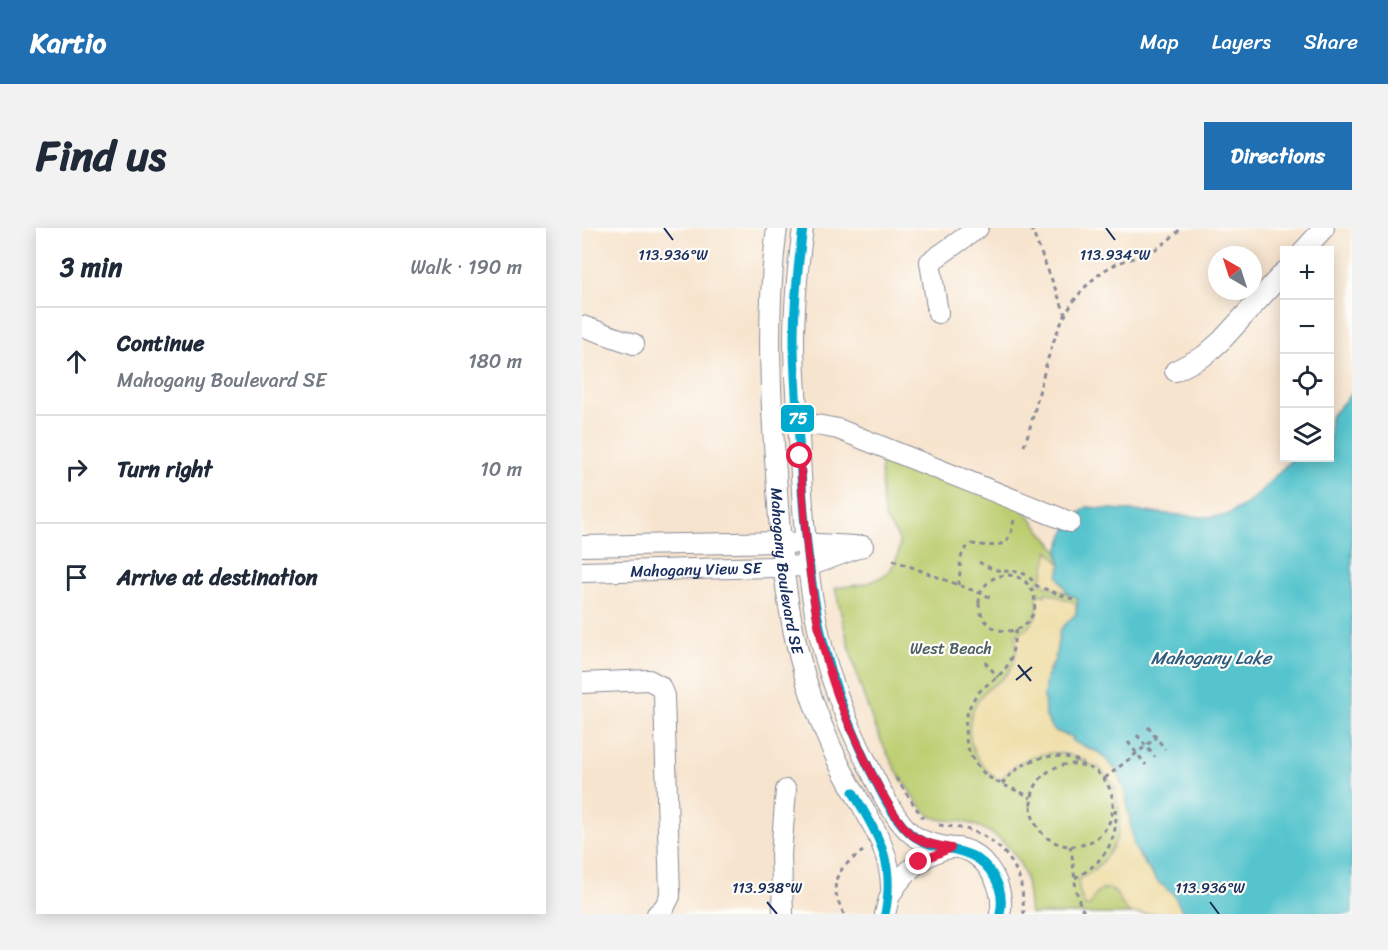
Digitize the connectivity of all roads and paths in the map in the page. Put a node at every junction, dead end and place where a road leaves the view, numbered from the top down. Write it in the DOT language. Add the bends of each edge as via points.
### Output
graph roads {
  1 [pos="777,228"];
  2 [pos="803,228"];
  3 [pos="978,228"];
  4 [pos="1031,228"];
  5 [pos="1181,228"];
  6 [pos="1324,228"];
  7 [pos="1308,246"];
  8 [pos="1280,276"];
  9 [pos="938,313"];
  10 [pos="1065,313"];
  11 [pos="582,326"];
  12 [pos="634,344"];
  13 [pos="1175,371"];
  14 [pos="799,426"];
  15 [pos="1024,446"];
  16 [pos="1019,501"];
  17 [pos="1070,522"];
  18 [pos="780,542"];
  19 [pos="806,542"];
  20 [pos="582,546"];
  21 [pos="893,560"];
  22 [pos="979,562"];
  23 [pos="808,566"];
  24 [pos="783,567"];
  25 [pos="1019,571"];
  26 [pos="582,572"];
  27 [pos="1017,577"];
  28 [pos="958,585"];
  29 [pos="981,594"];
  30 [pos="990,597"];
  31 [pos="1075,600"];
  32 [pos="1016,630"];
  33 [pos="986,662"];
  34 [pos="998,677"];
  35 [pos="582,683"];
  36 [pos="1148,727"];
  37 [pos="1137,735"];
  38 [pos="1156,738"];
  39 [pos="1128,742"];
  40 [pos="1146,746"];
  41 [pos="1165,749"];
  42 [pos="1137,753"];
  43 [pos="1155,757"];
  44 [pos="1146,765"];
  45 [pos="1088,766"];
  46 [pos="1105,778"];
  47 [pos="1002,784"];
  48 [pos="786,790"];
  49 [pos="1113,797"];
  50 [pos="1031,798"];
  51 [pos="1070,846"];
  52 [pos="951,848"];
  53 [pos="863,851"];
  54 [pos="1075,878"];
  55 [pos="890,905"];
  56 [pos="1002,912"];
  57 [pos="657,914"];
  58 [pos="783,914"];
  59 [pos="844,914"];
  60 [pos="1085,914"];
  1 -- 18 [label="street, Mahogany Boulevard SE" via="769,364"];
  2 -- 14 [label="street, Mahogany Boulevard SE" via="794,341"];
  3 -- 9 [label="street" via="930,262"];
  4 -- 10 [label="path"];
  5 -- 10 [label="path" via="1157,248 1120,262 1096,277"];
  6 -- 7 [label="street"];
  8 -- 13 [label="street" via="1222,340 1204,356"];
  10 -- 15 [label="path"];
  11 -- 12 [label="street"];
  14 -- 16 [label="street" via="838,429"];
  14 -- 19 [label="street, Mahogany Boulevard SE"];
  16 -- 17 [label="street"];
  16 -- 28 [label="path" via="1012,534 1007,540 993,547 972,544 963,550"];
  18 -- 19 [label="street, Mahogany View SE"];
  18 -- 20 [label="street, Mahogany View SE"];
  18 -- 24 [label="street, Mahogany Boulevard SE"];
  19 -- 23 [label="street, Mahogany Boulevard SE"];
  19 -- 23 [label="street, Mahogany View SE" via="863,546"];
  21 -- 28 [label="path"];
  22 -- 25 [label="path" via="998,570"];
  23 -- 24 [label="street, Mahogany View SE"];
  23 -- 52 [label="street, Mahogany Boulevard SE" via="830,674 879,788 908,831 922,841"];
  24 -- 26 [label="street, Mahogany View SE"];
  24 -- 55 [label="street, Mahogany Boulevard SE" via="806,680 838,764 880,840 889,867"];
  25 -- 27 [label="path"];
  25 -- 31 [label="path" via="1037,586"];
  27 -- 29 [label="path" via="991,580"];
  27 -- 32 [label="path" via="1030,587 1035,604 1029,620"];
  28 -- 29 [label="path"];
  29 -- 30 [label="path"];
  29 -- 32 [label="path" via="979,609 987,623 1000,631"];
  32 -- 34 [label="path" via="1012,656"];
  33 -- 34 [label="path"];
  34 -- 47 [label="path" via="973,699 965,722 965,737 974,762"];
  35 -- 57 [label="street" via="649,680 660,686 664,696 670,896"];
  36 -- 38 [label="path"];
  37 -- 40 [label="path"];
  38 -- 40 [label="path"];
  38 -- 41 [label="path"];
  39 -- 42 [label="path"];
  40 -- 42 [label="path"];
  40 -- 43 [label="path"];
  42 -- 44 [label="path"];
  42 -- 46 [label="path"];
  45 -- 46 [label="path"];
  45 -- 47 [label="path" via="1056,756 1038,758 1014,771"];
  45 -- 50 [label="path" via="1060,764 1048,770 1038,780"];
  46 -- 49 [label="path"];
  47 -- 50 [label="path"];
  48 -- 58 [label="street" via="781,855"];
  49 -- 51 [label="path" via="1113,811 1100,835 1089,843"];
  49 -- 54 [label="path" via="1116,825 1109,848 1093,867"];
  50 -- 51 [label="path" via="1032,819 1039,831 1049,840"];
  51 -- 54 [label="path"];
  52 -- 55 [label="street" via="914,866"];
  52 -- 56 [label="street, Mahogany Boulevard SE" via="974,855 992,871 1000,889"];
  53 -- 59 [label="path" via="835,880 834,888"];
  54 -- 60 [label="path" via="1076,893"];
}
